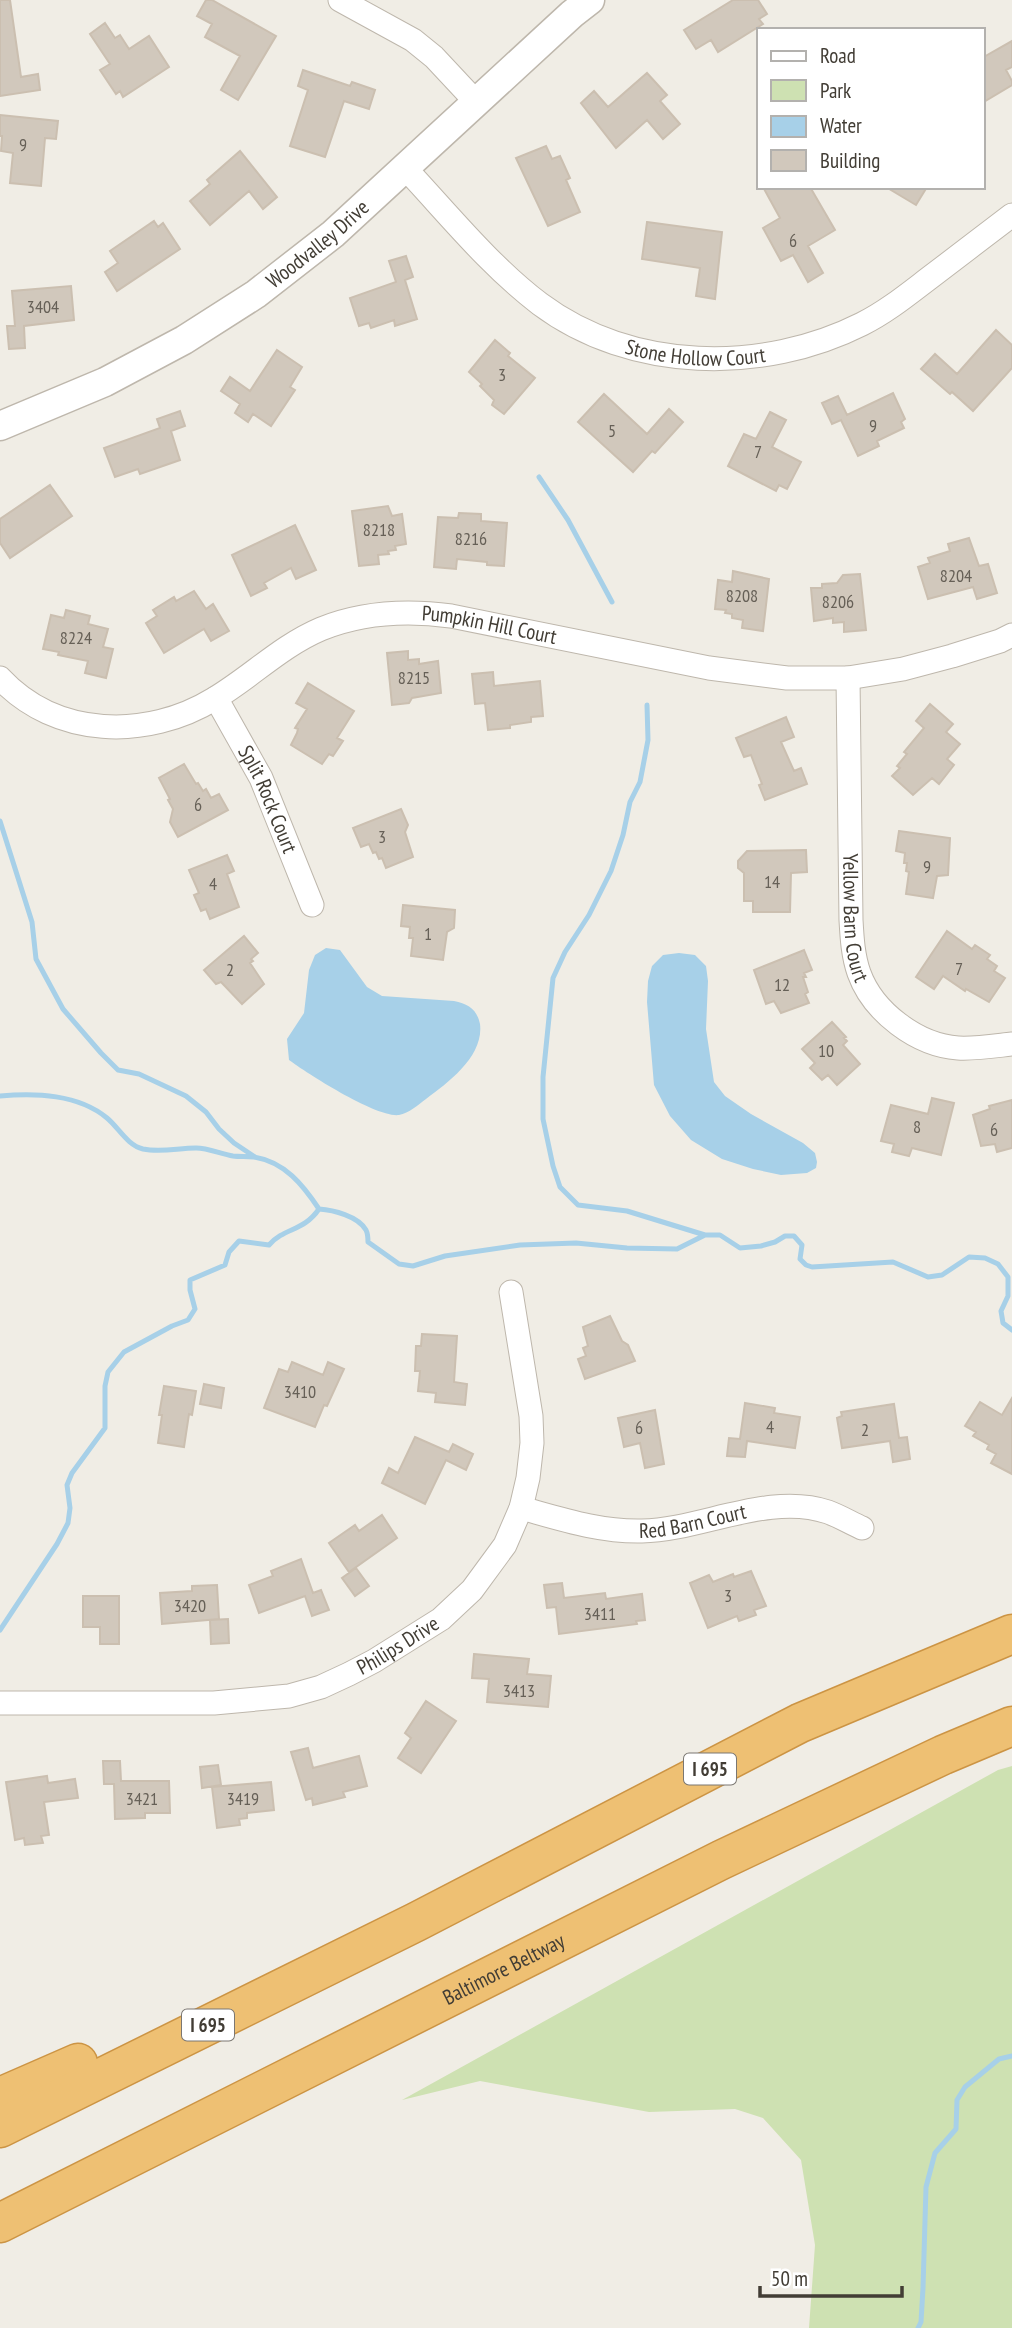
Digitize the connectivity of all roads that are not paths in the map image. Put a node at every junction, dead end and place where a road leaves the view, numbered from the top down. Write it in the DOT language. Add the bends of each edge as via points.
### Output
graph roads {
  1 [pos="340,0"];
  2 [pos="590,0"];
  3 [pos="477,103"];
  4 [pos="406,169"];
  5 [pos="1012,215"];
  6 [pos="0,426"];
  7 [pos="1012,635"];
  8 [pos="0,678"];
  9 [pos="849,678"];
  10 [pos="216,698"];
  11 [pos="312,905"];
  12 [pos="1012,1044"];
  13 [pos="511,1292"];
  14 [pos="521,1508"];
  15 [pos="862,1528"];
  16 [pos="1012,1634"];
  17 [pos="0,1703"];
  18 [pos="1012,1726"];
  19 [pos="416,1922"];
  20 [pos="533,1954"];
  21 [pos="0,2097"];
  22 [pos="0,2128"];
  23 [pos="0,2223"];
  24 [pos="0,2249"];
  1 -- 3 [label="street" via="413,40"];
  2 -- 3 [label="street, Woodvalley Drive"];
  3 -- 4 [label="street, Woodvalley Drive"];
  4 -- 5 [label="street, Stone Hollow Court" via="494,262 542,305 598,335 695,358 777,353 862,324"];
  4 -- 6 [label="street, Woodvalley Drive" via="303,259 219,318 105,382"];
  7 -- 9 [label="street, Pumpkin Hill Court" via="940,660"];
  8 -- 10 [label="street, Pumpkin Hill Court" via="37,707 89,726 157,723 188,714"];
  9 -- 10 [label="street, Pumpkin Hill Court" via="750,675 451,615 385,612 321,629 288,645"];
  9 -- 12 [label="street, Yellow Barn Court" via="851,920 859,974 872,998 915,1035 959,1048"];
  10 -- 11 [label="street, Split Rock Court" via="261,778"];
  13 -- 14 [label="street, Philips Drive" via="531,1416 532,1443"];
  14 -- 15 [label="street, Red Barn Court" via="608,1531 686,1526 762,1508 796,1507 826,1511"];
  14 -- 17 [label="street, Philips Drive" via="505,1545 472,1590 441,1619 374,1661 321,1687 254,1701"];
  16 -- 19 [label="highway, I 695" via="800,1723"];
  18 -- 20 [label="highway, Baltimore Beltway" via="835,1805"];
  19 -- 21 [label="highway"];
  19 -- 22 [label="highway, I 695"];
  20 -- 23 [label="highway, Baltimore Beltway"];
  20 -- 24 [label="highway" via="500,1983"];
}
